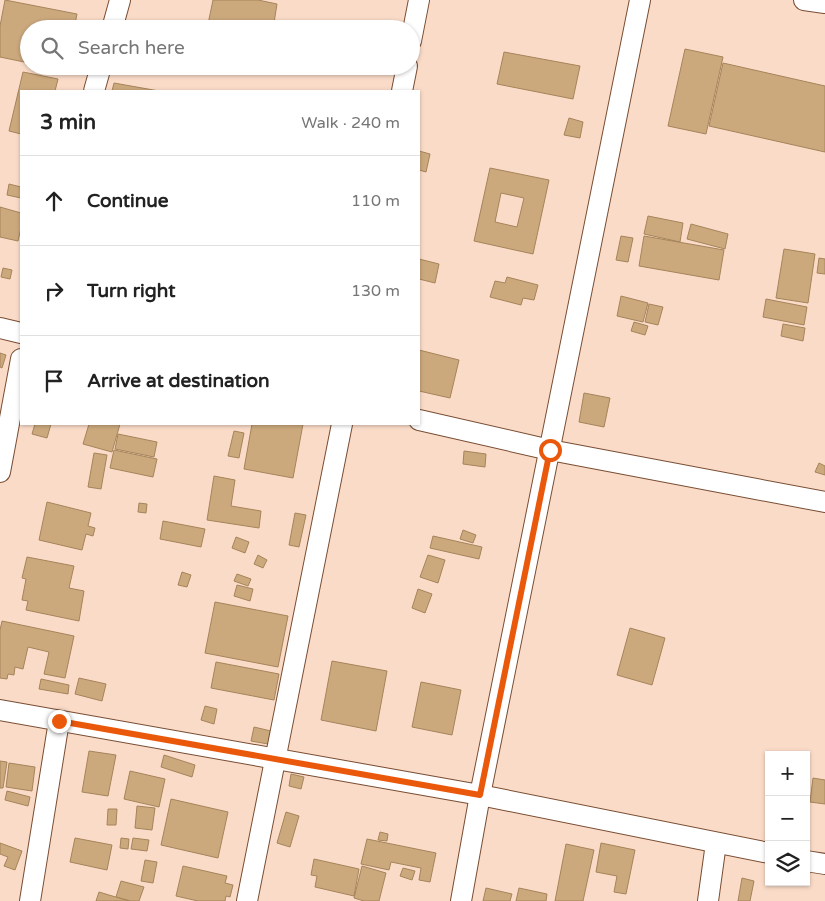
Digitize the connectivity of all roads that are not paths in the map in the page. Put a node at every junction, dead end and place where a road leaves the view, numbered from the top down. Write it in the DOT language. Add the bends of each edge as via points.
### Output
graph roads {
  1 [pos="120,0"];
  2 [pos="419,0"];
  3 [pos="640,0"];
  4 [pos="804,0"];
  5 [pos="825,3"];
  6 [pos="114,20"];
  7 [pos="415,20"];
  8 [pos="98,75"];
  9 [pos="405,75"];
  10 [pos="94,90"];
  11 [pos="402,90"];
  12 [pos="0,328"];
  13 [pos="20,333"];
  14 [pos="20,364"];
  15 [pos="420,420"];
  16 [pos="342,425"];
  17 [pos="550,450"];
  18 [pos="0,472"];
  19 [pos="825,502"];
  20 [pos="0,710"];
  21 [pos="59,721"];
  22 [pos="276,759"];
  23 [pos="480,795"];
  24 [pos="716,843"];
  25 [pos="765,852"];
  26 [pos="810,862"];
  27 [pos="825,864"];
  28 [pos="30,901"];
  29 [pos="247,901"];
  30 [pos="461,901"];
  31 [pos="708,901"];
  1 -- 6 [label="street"];
  2 -- 7 [label="street"];
  3 -- 17 [label="street"];
  4 -- 5 [label="street"];
  8 -- 10 [label="street"];
  9 -- 11 [label="street"];
  12 -- 13 [label="street"];
  14 -- 18 [label="street"];
  15 -- 17 [label="street"];
  16 -- 22 [label="street"];
  17 -- 19 [label="street"];
  17 -- 23 [label="street"];
  20 -- 21 [label="street"];
  21 -- 22 [label="street"];
  21 -- 28 [label="street"];
  22 -- 23 [label="street"];
  22 -- 29 [label="street"];
  23 -- 24 [label="street"];
  23 -- 30 [label="street"];
  24 -- 25 [label="street"];
  24 -- 31 [label="street"];
  26 -- 27 [label="street"];
}
